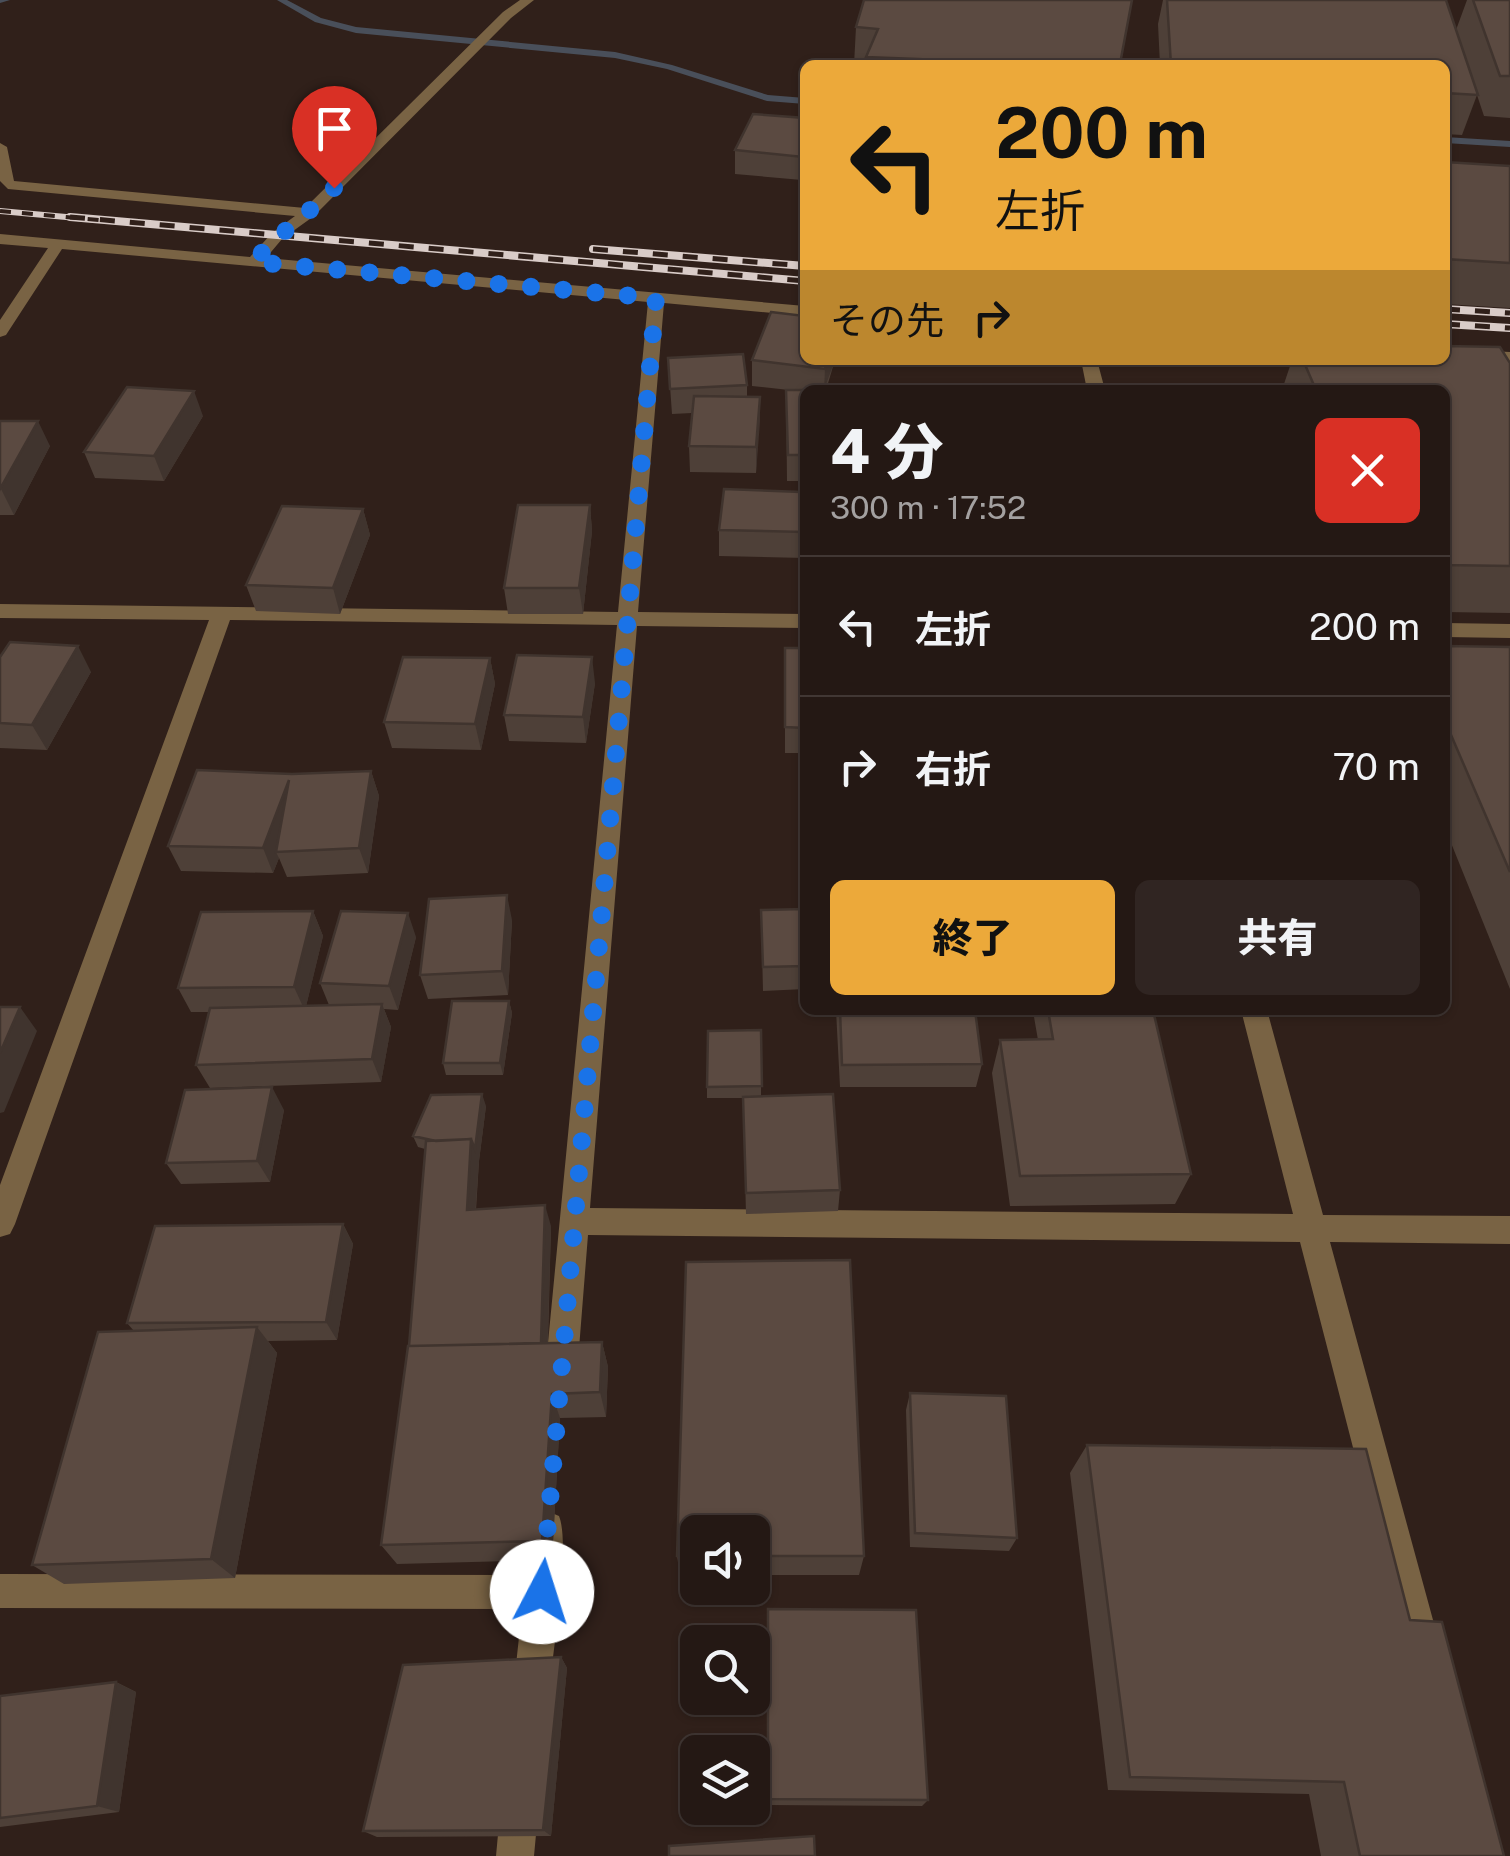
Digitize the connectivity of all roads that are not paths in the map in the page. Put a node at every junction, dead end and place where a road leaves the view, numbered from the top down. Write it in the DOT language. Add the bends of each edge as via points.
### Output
graph roads {
  1 [pos="528,0"];
  2 [pos="0,147"];
  3 [pos="309,213"];
  4 [pos="0,239"];
  5 [pos="58,245"];
  6 [pos="253,262"];
  7 [pos="656,298"];
  8 [pos="800,310"];
  9 [pos="0,332"];
  10 [pos="1450,354"];
  11 [pos="1503,357"];
  12 [pos="1510,380"];
  13 [pos="0,610"];
  14 [pos="222,614"];
  15 [pos="627,620"];
  16 [pos="800,621"];
  17 [pos="1450,630"];
  18 [pos="1510,631"];
  19 [pos="1255,1015"];
  20 [pos="575,1221"];
  21 [pos="0,1224"];
  22 [pos="1313,1226"];
  23 [pos="1510,1230"];
  24 [pos="559,1397"];
  25 [pos="550,1494"];
  26 [pos="0,1591"];
  27 [pos="542,1592"];
  28 [pos="1432,1684"];
  29 [pos="528,1724"];
  30 [pos="524,1762"];
  31 [pos="515,1856"];
  1 -- 3 [label="street"];
  2 -- 3 [label="street" via="8,185"];
  3 -- 6 [label="street"];
  4 -- 5 [label="street"];
  5 -- 6 [label="street"];
  5 -- 9 [label="street"];
  6 -- 7 [label="street"];
  7 -- 8 [label="street"];
  7 -- 15 [label="street"];
  10 -- 11 [label="street"];
  11 -- 12 [label="street"];
  13 -- 14 [label="street"];
  14 -- 15 [label="street"];
  14 -- 21 [label="street"];
  15 -- 16 [label="street"];
  15 -- 20 [label="street"];
  17 -- 18 [label="street"];
  19 -- 22 [label="street"];
  20 -- 22 [label="street"];
  20 -- 24 [label="street"];
  22 -- 23 [label="street"];
  22 -- 28 [label="street"];
  25 -- 27 [label="street"];
  26 -- 27 [label="street"];
  27 -- 29 [label="street"];
  30 -- 31 [label="street"];
}
